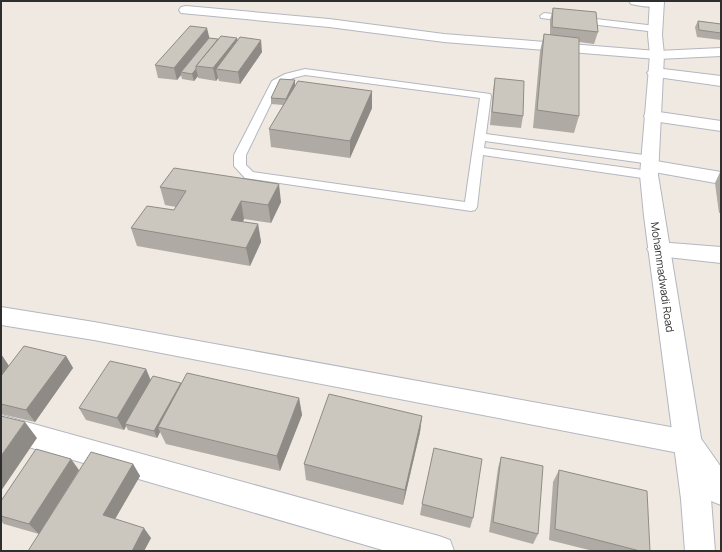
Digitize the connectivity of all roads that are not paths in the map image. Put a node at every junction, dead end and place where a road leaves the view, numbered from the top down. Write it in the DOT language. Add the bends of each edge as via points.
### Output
graph roads {
  1 [pos="636,1"];
  2 [pos="657,2"];
  3 [pos="186,10"];
  4 [pos="544,16"];
  5 [pos="656,29"];
  6 [pos="721,52"];
  7 [pos="656,64"];
  8 [pos="721,81"];
  9 [pos="652,116"];
  10 [pos="721,126"];
  11 [pos="480,137"];
  12 [pos="478,151"];
  13 [pos="650,167"];
  14 [pos="721,178"];
  15 [pos="658,249"];
  16 [pos="721,255"];
  17 [pos="1,316"];
  18 [pos="1,427"];
  19 [pos="687,442"];
  20 [pos="721,491"];
  21 [pos="439,551"];
  22 [pos="700,551"];
  1 -- 2 [label="street"];
  2 -- 5 [label="street, Mohammadwadi Road"];
  3 -- 7 [label="street" via="329,23"];
  4 -- 5 [label="lane"];
  5 -- 7 [label="street, Mohammadwadi Road"];
  6 -- 7 [label="street"];
  7 -- 8 [label="street"];
  7 -- 9 [label="street, Mohammadwadi Road"];
  9 -- 10 [label="street"];
  9 -- 13 [label="street, Mohammadwadi Road"];
  11 -- 12 [label="lane"];
  11 -- 12 [label="lane" via="486,96 305,72 276,83 240,155 240,166 249,175 471,208"];
  11 -- 13 [label="lane"];
  12 -- 13 [label="lane"];
  13 -- 14 [label="street"];
  13 -- 15 [label="street, Mohammadwadi Road"];
  15 -- 16 [label="street"];
  15 -- 19 [label="street, Mohammadwadi Road"];
  17 -- 19 [label="street"];
  18 -- 21 [label="street"];
  19 -- 20 [label="street"];
  19 -- 22 [label="street, Mohammadwadi Road" via="696,499"];
}
